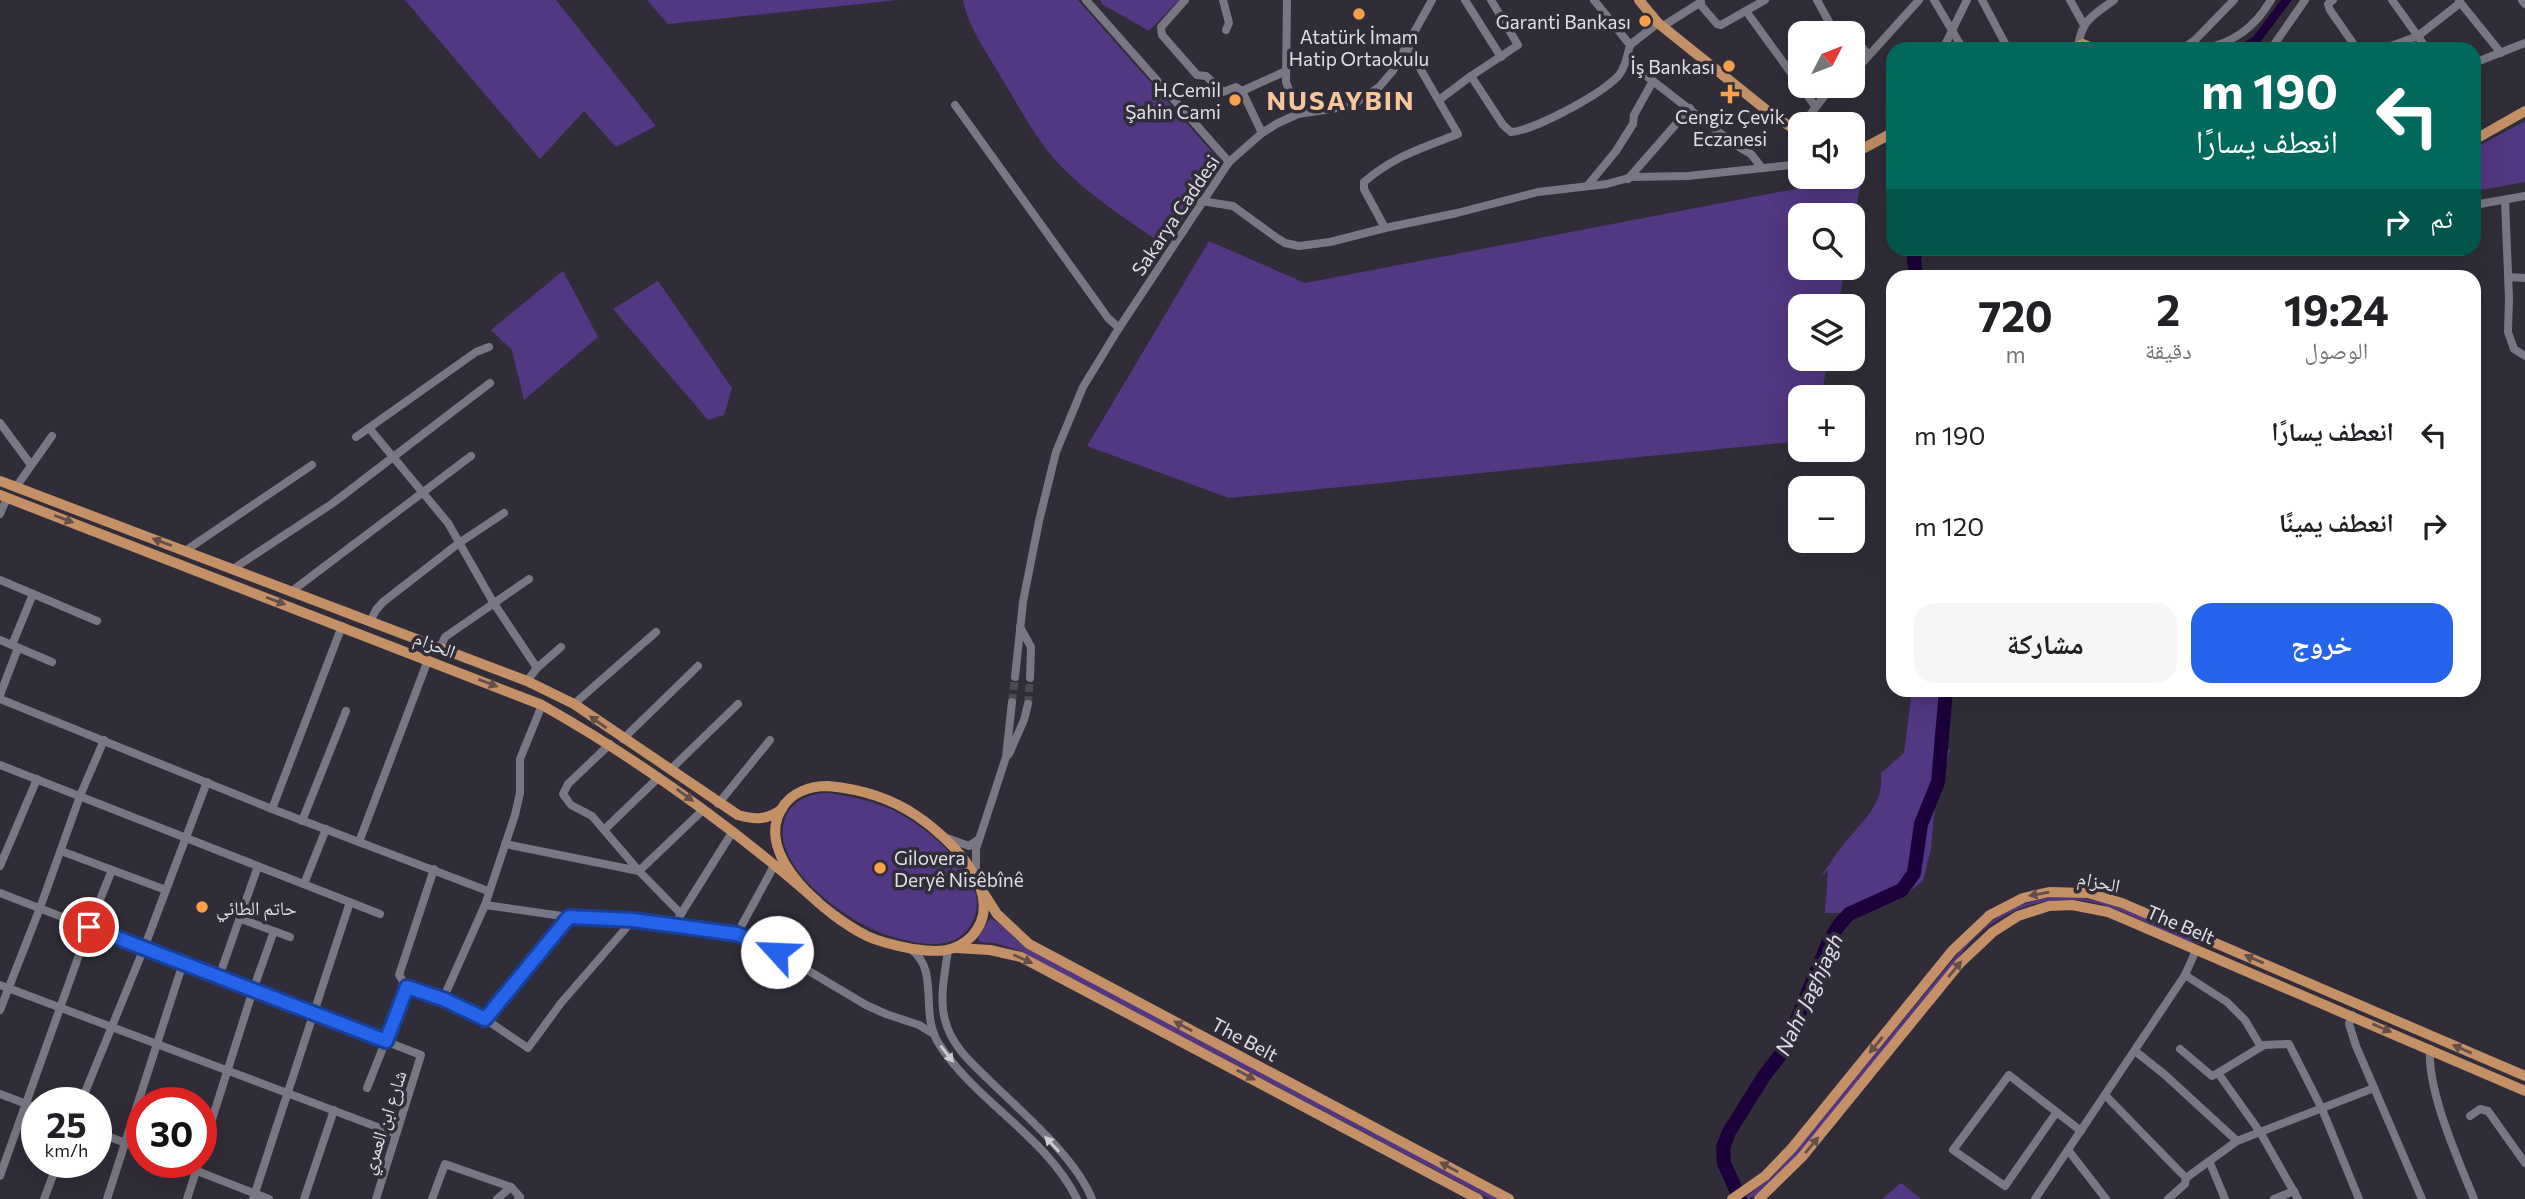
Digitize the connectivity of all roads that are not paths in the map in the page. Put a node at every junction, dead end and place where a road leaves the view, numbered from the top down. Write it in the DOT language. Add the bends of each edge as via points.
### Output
graph roads {
  1 [pos="1086,0"];
  2 [pos="1185,0"];
  3 [pos="1223,0"];
  4 [pos="1287,0"];
  5 [pos="1432,0"];
  6 [pos="1465,0"];
  7 [pos="1491,0"];
  8 [pos="1594,0"];
  9 [pos="1639,0"];
  10 [pos="1765,0"];
  11 [pos="1818,0"];
  12 [pos="1919,0"];
  13 [pos="1934,0"];
  14 [pos="1967,0"];
  15 [pos="1982,0"];
  16 [pos="2070,0"];
  17 [pos="2114,0"];
  18 [pos="2234,0"];
  19 [pos="2271,0"];
  20 [pos="2305,0"];
  21 [pos="2333,0"];
  22 [pos="2392,0"];
  23 [pos="2522,0"];
  24 [pos="1701,2"];
  25 [pos="2459,2"];
  26 [pos="2525,4"];
  27 [pos="1746,11"];
  28 [pos="1829,21"];
  29 [pos="1661,24"];
  30 [pos="2084,25"];
  31 [pos="1226,30"];
  32 [pos="1953,30"];
  33 [pos="2417,36"];
  34 [pos="1947,42"];
  35 [pos="1959,42"];
  36 [pos="2004,42"];
  37 [pos="2076,42"];
  38 [pos="2192,42"];
  39 [pos="2224,42"];
  40 [pos="2276,42"];
  41 [pos="2352,42"];
  42 [pos="2401,42"];
  43 [pos="2422,42"];
  44 [pos="2525,43"];
  45 [pos="1630,45"];
  46 [pos="1407,46"];
  47 [pos="1866,52"];
  48 [pos="2501,53"];
  49 [pos="1868,55"];
  50 [pos="1500,57"];
  51 [pos="1628,57"];
  52 [pos="2481,61"];
  53 [pos="1286,71"];
  54 [pos="1471,76"];
  55 [pos="1653,81"];
  56 [pos="1242,91"];
  57 [pos="1822,98"];
  58 [pos="1440,100"];
  59 [pos="955,105"];
  60 [pos="1815,106"];
  61 [pos="1690,108"];
  62 [pos="2525,111"];
  63 [pos="1811,112"];
  64 [pos="1298,114"];
  65 [pos="1788,123"];
  66 [pos="1262,133"];
  67 [pos="2481,135"];
  68 [pos="1886,136"];
  69 [pos="1865,148"];
  70 [pos="1229,162"];
  71 [pos="1788,165"];
  72 [pos="1762,168"];
  73 [pos="1628,178"];
  74 [pos="1588,185"];
  75 [pos="2525,196"];
  76 [pos="2505,200"];
  77 [pos="1201,201"];
  78 [pos="2481,204"];
  79 [pos="1385,228"];
  80 [pos="2509,277"];
  81 [pos="2525,278"];
  82 [pos="1119,328"];
  83 [pos="489,347"];
  84 [pos="2525,356"];
  85 [pos="490,383"];
  86 [pos="0,423"];
  87 [pos="369,428"];
  88 [pos="52,436"];
  89 [pos="356,437"];
  90 [pos="471,456"];
  91 [pos="394,458"];
  92 [pos="312,464"];
  93 [pos="31,465"];
  94 [pos="0,481"];
  95 [pos="16,487"];
  96 [pos="423,493"];
  97 [pos="4,496"];
  98 [pos="504,513"];
  99 [pos="0,514"];
  100 [pos="459,543"];
  101 [pos="185,551"];
  102 [pos="233,569"];
  103 [pos="529,579"];
  104 [pos="0,580"];
  105 [pos="292,591"];
  106 [pos="33,594"];
  107 [pos="493,602"];
  108 [pos="97,621"];
  109 [pos="370,622"];
  110 [pos="342,626"];
  111 [pos="1020,627"];
  112 [pos="656,632"];
  113 [pos="0,640"];
  114 [pos="15,647"];
  115 [pos="561,647"];
  116 [pos="440,648"];
  117 [pos="428,660"];
  118 [pos="52,663"];
  119 [pos="698,666"];
  120 [pos="537,668"];
  121 [pos="1015,677"];
  122 [pos="1030,678"];
  123 [pos="527,681"];
  124 [pos="0,697"];
  125 [pos="1012,702"];
  126 [pos="574,704"];
  127 [pos="738,704"];
  128 [pos="1028,704"];
  129 [pos="542,705"];
  130 [pos="346,711"];
  131 [pos="623,739"];
  132 [pos="104,740"];
  133 [pos="770,740"];
  134 [pos="610,744"];
  135 [pos="0,765"];
  136 [pos="1003,766"];
  137 [pos="670,770"];
  138 [pos="659,776"];
  139 [pos="37,779"];
  140 [pos="207,782"];
  141 [pos="80,796"];
  142 [pos="718,804"];
  143 [pos="272,809"];
  144 [pos="704,809"];
  145 [pos="782,809"];
  146 [pos="302,821"];
  147 [pos="326,829"];
  148 [pos="604,830"];
  149 [pos="733,831"];
  150 [pos="943,837"];
  151 [pos="186,838"];
  152 [pos="979,839"];
  153 [pos="359,842"];
  154 [pos="505,844"];
  155 [pos="61,851"];
  156 [pos="775,864"];
  157 [pos="0,866"];
  158 [pos="258,866"];
  159 [pos="434,869"];
  160 [pos="112,870"];
  161 [pos="639,871"];
  162 [pos="304,884"];
  163 [pos="979,884"];
  164 [pos="166,890"];
  165 [pos="488,891"];
  166 [pos="0,893"];
  167 [pos="817,901"];
  168 [pos="350,902"];
  169 [pos="485,905"];
  170 [pos="40,908"];
  171 [pos="380,914"];
  172 [pos="681,914"];
  173 [pos="569,917"];
  174 [pos="241,919"];
  175 [pos="633,920"];
  176 [pos="674,924"];
  177 [pos="89,927"];
  178 [pos="274,931"];
  179 [pos="737,934"];
  180 [pos="290,937"];
  181 [pos="2207,939"];
  182 [pos="144,948"];
  183 [pos="910,948"];
  184 [pos="952,949"];
  185 [pos="2199,951"];
  186 [pos="183,963"];
  187 [pos="2185,975"];
  188 [pos="219,977"];
  189 [pos="4,986"];
  190 [pos="407,987"];
  191 [pos="253,990"];
  192 [pos="443,999"];
  193 [pos="60,1007"];
  194 [pos="0,1010"];
  195 [pos="314,1013"];
  196 [pos="2352,1016"];
  197 [pos="485,1019"];
  198 [pos="111,1027"];
  199 [pos="933,1034"];
  200 [pos="386,1041"];
  201 [pos="156,1044"];
  202 [pos="2261,1047"];
  203 [pos="2180,1049"];
  204 [pos="2430,1049"];
  205 [pos="2135,1051"];
  206 [pos="227,1070"];
  207 [pos="2218,1073"];
  208 [pos="2525,1076"];
  209 [pos="32,1087"];
  210 [pos="87,1087"];
  211 [pos="367,1088"];
  212 [pos="2374,1088"];
  213 [pos="2525,1091"];
  214 [pos="288,1093"];
  215 [pos="0,1094"];
  216 [pos="2105,1095"];
  217 [pos="21,1102"];
  218 [pos="217,1102"];
  219 [pos="2322,1109"];
  220 [pos="334,1110"];
  221 [pos="2056,1113"];
  222 [pos="2470,1116"];
  223 [pos="21,1118"];
  224 [pos="2081,1131"];
  225 [pos="2260,1132"];
  226 [pos="396,1134"];
  227 [pos="112,1138"];
  228 [pos="2237,1141"];
  229 [pos="124,1143"];
  230 [pos="2068,1150"];
  231 [pos="2210,1163"];
  232 [pos="2525,1163"];
  233 [pos="0,1176"];
  234 [pos="217,1177"];
  235 [pos="52,1178"];
  236 [pos="193,1178"];
  237 [pos="2186,1178"];
  238 [pos="511,1187"];
  239 [pos="2296,1195"];
  240 [pos="254,1196"];
  241 [pos="1762,1197"];
  242 [pos="44,1199"];
  243 [pos="107,1199"];
  244 [pos="187,1199"];
  245 [pos="269,1199"];
  246 [pos="304,1199"];
  247 [pos="376,1199"];
  248 [pos="432,1199"];
  249 [pos="497,1199"];
  250 [pos="518,1199"];
  251 [pos="1077,1199"];
  252 [pos="1092,1199"];
  253 [pos="1478,1199"];
  254 [pos="1509,1199"];
  255 [pos="1732,1199"];
  256 [pos="2035,1199"];
  257 [pos="2106,1199"];
  258 [pos="2168,1199"];
  259 [pos="2225,1199"];
  260 [pos="2274,1199"];
  261 [pos="2359,1199"];
  262 [pos="2422,1199"];
  263 [pos="2474,1199"];
  1 -- 70 [label="street"];
  2 -- 56 [label="street" via="1161,27 1162,35 1198,75 1206,76 1223,92 1236,87"];
  3 -- 31 [label="street" via="1229,23"];
  4 -- 53 [label="street"];
  5 -- 46 [label="street, Sakarya Caddesi"];
  6 -- 50 [label="street"];
  7 -- 50 [label="street" via="1518,45"];
  8 -- 45 [label="street"];
  9 -- 29 [label="main road"];
  10 -- 27 [label="street"];
  11 -- 28 [label="street"];
  12 -- 49 [label="street"];
  13 -- 32 [label="street"];
  14 -- 32 [label="street"];
  15 -- 36 [label="street"];
  16 -- 30 [label="street"];
  17 -- 30 [label="street"];
  18 -- 38 [label="street"];
  19 -- 39 [label="street" via="2254,24"];
  20 -- 40 [label="street"];
  21 -- 41 [label="street" via="2328,4 2330,10"];
  22 -- 33 [label="street"];
  23 -- 26 [label="street"];
  24 -- 27 [label="street" via="1721,25"];
  24 -- 29 [label="street"];
  25 -- 33 [label="street"];
  25 -- 48 [label="street"];
  27 -- 60 [label="street"];
  29 -- 45 [label="street"];
  29 -- 65 [label="main road"];
  30 -- 37 [label="street"];
  32 -- 34 [label="street"];
  32 -- 35 [label="street"];
  33 -- 42 [label="street"];
  33 -- 43 [label="street"];
  44 -- 48 [label="street"];
  45 -- 51 [label="street"];
  46 -- 58 [label="street"];
  46 -- 64 [label="street, Sakarya Caddesi" via="1388,78 1361,101"];
  47 -- 49 [label="street"];
  48 -- 52 [label="street"];
  50 -- 54 [label="street"];
  51 -- 54 [label="street" via="1616,80 1524,131 1511,132 1503,125"];
  51 -- 55 [label="street"];
  53 -- 56 [label="street"];
  53 -- 64 [label="street"];
  54 -- 58 [label="street"];
  55 -- 61 [label="street"];
  55 -- 74 [label="street" via="1633,124"];
  56 -- 66 [label="street"];
  57 -- 60 [label="street"];
  58 -- 79 [label="street" via="1458,134 1400,156 1362,185"];
  59 -- 82 [label="street"];
  60 -- 63 [label="street"];
  61 -- 72 [label="street" via="1751,154"];
  61 -- 73 [label="street"];
  62 -- 67 [label="main road"];
  64 -- 66 [label="street, Sakarya Caddesi"];
  66 -- 70 [label="street, Sakarya Caddesi"];
  68 -- 69 [label="main road"];
  70 -- 77 [label="street, Sakarya Caddesi"];
  71 -- 72 [label="street"];
  72 -- 73 [label="street"];
  73 -- 74 [label="street"];
  74 -- 79 [label="street" via="1538,192"];
  75 -- 76 [label="street"];
  76 -- 78 [label="street"];
  76 -- 80 [label="street"];
  77 -- 79 [label="street" via="1233,206 1292,246"];
  77 -- 82 [label="street, Sakarya Caddesi"];
  80 -- 81 [label="street"];
  80 -- 84 [label="street" via="2508,332 2514,349"];
  82 -- 111 [label="street, Sakarya Caddesi" via="1083,387 1056,452"];
  83 -- 87 [label="street"];
  85 -- 91 [label="street"];
  86 -- 93 [label="street"];
  87 -- 89 [label="street"];
  87 -- 91 [label="street"];
  88 -- 93 [label="street"];
  90 -- 96 [label="street"];
  91 -- 96 [label="street"];
  91 -- 102 [label="street"];
  92 -- 101 [label="street"];
  93 -- 95 [label="street"];
  94 -- 95 [label="main road, الحزام"];
  101 -- 95 [label="main road, الحزام, one-way"];
  96 -- 100 [label="street"];
  96 -- 105 [label="street"];
  97 -- 99 [label="street"];
  97 -- 110 [label="main road, الحزام, one-way"];
  98 -- 100 [label="street"];
  100 -- 107 [label="street"];
  100 -- 109 [label="street" via="379,606"];
  101 -- 102 [label="main road, الحزام"];
  102 -- 105 [label="main road, الحزام"];
  103 -- 107 [label="street"];
  104 -- 106 [label="street"];
  105 -- 109 [label="main road, الحزام"];
  106 -- 108 [label="street"];
  106 -- 114 [label="street"];
  107 -- 116 [label="street" via="445,637"];
  107 -- 120 [label="street"];
  109 -- 116 [label="main road, الحزام"];
  110 -- 117 [label="main road, الحزام"];
  110 -- 143 [label="street"];
  111 -- 121 [label="street, Sakarya Caddesi"];
  111 -- 122 [label="street" via="1031,647"];
  112 -- 126 [label="street"];
  113 -- 114 [label="street"];
  114 -- 118 [label="street"];
  114 -- 124 [label="street"];
  115 -- 120 [label="street"];
  116 -- 123 [label="main road, الحزام"];
  117 -- 129 [label="main road, الحزام, one-way"];
  117 -- 153 [label="street"];
  119 -- 131 [label="street"];
  120 -- 123 [label="street"];
  123 -- 126 [label="main road, الحزام"];
  124 -- 132 [label="street"];
  125 -- 136 [label="street"];
  131 -- 126 [label="main road, الحزام, one-way"];
  127 -- 137 [label="street"];
  128 -- 136 [label="street"];
  129 -- 134 [label="main road, الحزام"];
  129 -- 154 [label="street" via="520,759 520,793"];
  130 -- 146 [label="street"];
  131 -- 137 [label="main road, الحزام"];
  132 -- 140 [label="street"];
  132 -- 141 [label="street"];
  133 -- 142 [label="street"];
  134 -- 138 [label="main road, الحزام"];
  134 -- 148 [label="street" via="563,794"];
  135 -- 139 [label="street"];
  136 -- 152 [label="street"];
  137 -- 142 [label="main road, الحزام"];
  138 -- 144 [label="main road, الحزام, one-way"];
  138 -- 148 [label="street"];
  139 -- 141 [label="street"];
  139 -- 157 [label="street"];
  140 -- 143 [label="street"];
  140 -- 151 [label="street"];
  141 -- 151 [label="street"];
  141 -- 155 [label="street"];
  142 -- 145 [label="main road, الحزام" via="751,819 766,818"];
  143 -- 146 [label="street"];
  144 -- 149 [label="main road, الحزام"];
  144 -- 161 [label="street"];
  145 -- 150 [label="main road" via="795,794 812,787 855,790 907,810"];
  145 -- 167 [label="main road" via="776,827 778,848 787,867"];
  146 -- 147 [label="street"];
  147 -- 153 [label="street"];
  147 -- 162 [label="street"];
  148 -- 161 [label="street"];
  149 -- 156 [label="main road, الحزام"];
  149 -- 172 [label="street"];
  150 -- 152 [label="street" via="970,846"];
  150 -- 163 [label="main road"];
  151 -- 158 [label="street"];
  151 -- 164 [label="street"];
  152 -- 163 [label="street" via="975,856"];
  153 -- 159 [label="street"];
  154 -- 161 [label="street"];
  154 -- 165 [label="street"];
  155 -- 160 [label="street"];
  155 -- 170 [label="street"];
  156 -- 167 [label="main road, الحزام"];
  156 -- 179 [label="street"];
  158 -- 162 [label="street"];
  158 -- 174 [label="street"];
  159 -- 165 [label="street"];
  159 -- 190 [label="street" via="399,975"];
  160 -- 164 [label="street"];
  160 -- 177 [label="street"];
  161 -- 172 [label="street"];
  162 -- 168 [label="street"];
  163 -- 184 [label="main road" via="984,907 980,924"];
  254 -- 163 [label="main road, The Belt, one-way" via="1029,944 1004,921"];
  164 -- 182 [label="street"];
  165 -- 169 [label="street"];
  166 -- 170 [label="street"];
  167 -- 183 [label="main road" via="869,936"];
  168 -- 171 [label="street"];
  168 -- 195 [label="street"];
  169 -- 173 [label="street"];
  169 -- 192 [label="street"];
  170 -- 177 [label="street"];
  170 -- 189 [label="street"];
  172 -- 176 [label="street"];
  173 -- 175 [label="street"];
  173 -- 197 [label="street"];
  174 -- 178 [label="street"];
  174 -- 188 [label="street"];
  175 -- 176 [label="street"];
  175 -- 197 [label="street" via="528,1048"];
  176 -- 179 [label="street"];
  177 -- 182 [label="street"];
  177 -- 193 [label="street"];
  178 -- 180 [label="street"];
  178 -- 191 [label="street"];
  179 -- 199 [label="street" via="777,952 866,1005"];
  181 -- 185 [label="main road"];
  208 -- 181 [label="main road, الحزام, one-way"];
  181 -- 255 [label="main road, الحزام, one-way" via="2088,893 2036,894 2000,908 1962,939 1791,1148"];
  182 -- 186 [label="street"];
  182 -- 198 [label="street"];
  183 -- 184 [label="main road"];
  183 -- 199 [label="street" via="926,967"];
  252 -- 184 [label="street, one-way" via="1078,1173 950,1034 943,1003"];
  184 -- 253 [label="main road, The Belt, one-way" via="1021,957"];
  185 -- 187 [label="street"];
  185 -- 196 [label="main road, The Belt"];
  241 -- 185 [label="main road, The Belt, one-way" via="1814,1142 1967,955 2002,925 2049,906 2083,906"];
  186 -- 188 [label="street"];
  186 -- 201 [label="street"];
  187 -- 202 [label="street" via="2227,1002 2245,1020"];
  187 -- 205 [label="street"];
  188 -- 191 [label="street"];
  189 -- 193 [label="street"];
  189 -- 194 [label="street"];
  190 -- 192 [label="street"];
  190 -- 200 [label="street"];
  191 -- 195 [label="street"];
  191 -- 206 [label="street"];
  192 -- 197 [label="street"];
  193 -- 198 [label="street"];
  193 -- 209 [label="street"];
  195 -- 200 [label="street"];
  195 -- 214 [label="street"];
  196 -- 204 [label="main road, The Belt, one-way"];
  196 -- 212 [label="street" via="2349,1024"];
  198 -- 201 [label="street"];
  198 -- 210 [label="street"];
  199 -- 251 [label="street, one-way" via="957,1066 1052,1162"];
  200 -- 211 [label="street"];
  200 -- 226 [label="street, شارع ابن العمري" via="421,1055"];
  201 -- 206 [label="street"];
  201 -- 229 [label="street"];
  202 -- 207 [label="street"];
  202 -- 219 [label="street" via="2289,1044"];
  203 -- 207 [label="street" via="2212,1076"];
  204 -- 213 [label="main road, The Belt"];
  204 -- 263 [label="street" via="2429,1062 2447,1131"];
  205 -- 216 [label="street"];
  205 -- 228 [label="street"];
  206 -- 214 [label="street"];
  206 -- 218 [label="street"];
  207 -- 225 [label="street"];
  212 -- 219 [label="street"];
  212 -- 262 [label="street"];
  214 -- 220 [label="street"];
  214 -- 240 [label="street"];
  215 -- 217 [label="street"];
  216 -- 224 [label="street"];
  216 -- 237 [label="street"];
  219 -- 225 [label="street"];
  219 -- 261 [label="street"];
  220 -- 226 [label="street"];
  220 -- 246 [label="street"];
  221 -- 221 [label="street" via="2009,1075 1953,1150 2005,1186"];
  221 -- 224 [label="street"];
  222 -- 232 [label="street" via="2480,1109 2488,1111"];
  223 -- 233 [label="street"];
  224 -- 230 [label="street"];
  225 -- 228 [label="street"];
  225 -- 239 [label="street"];
  226 -- 247 [label="street, شارع ابن العمري"];
  227 -- 229 [label="street"];
  228 -- 231 [label="street"];
  229 -- 243 [label="street"];
  230 -- 256 [label="street"];
  230 -- 257 [label="street"];
  231 -- 237 [label="street"];
  231 -- 259 [label="street"];
  234 -- 240 [label="street"];
  235 -- 242 [label="street"];
  236 -- 244 [label="street"];
  237 -- 258 [label="street"];
  238 -- 248 [label="street" via="445,1164"];
  238 -- 249 [label="street"];
  238 -- 250 [label="street"];
  239 -- 260 [label="street"];
  240 -- 245 [label="street"];
}
